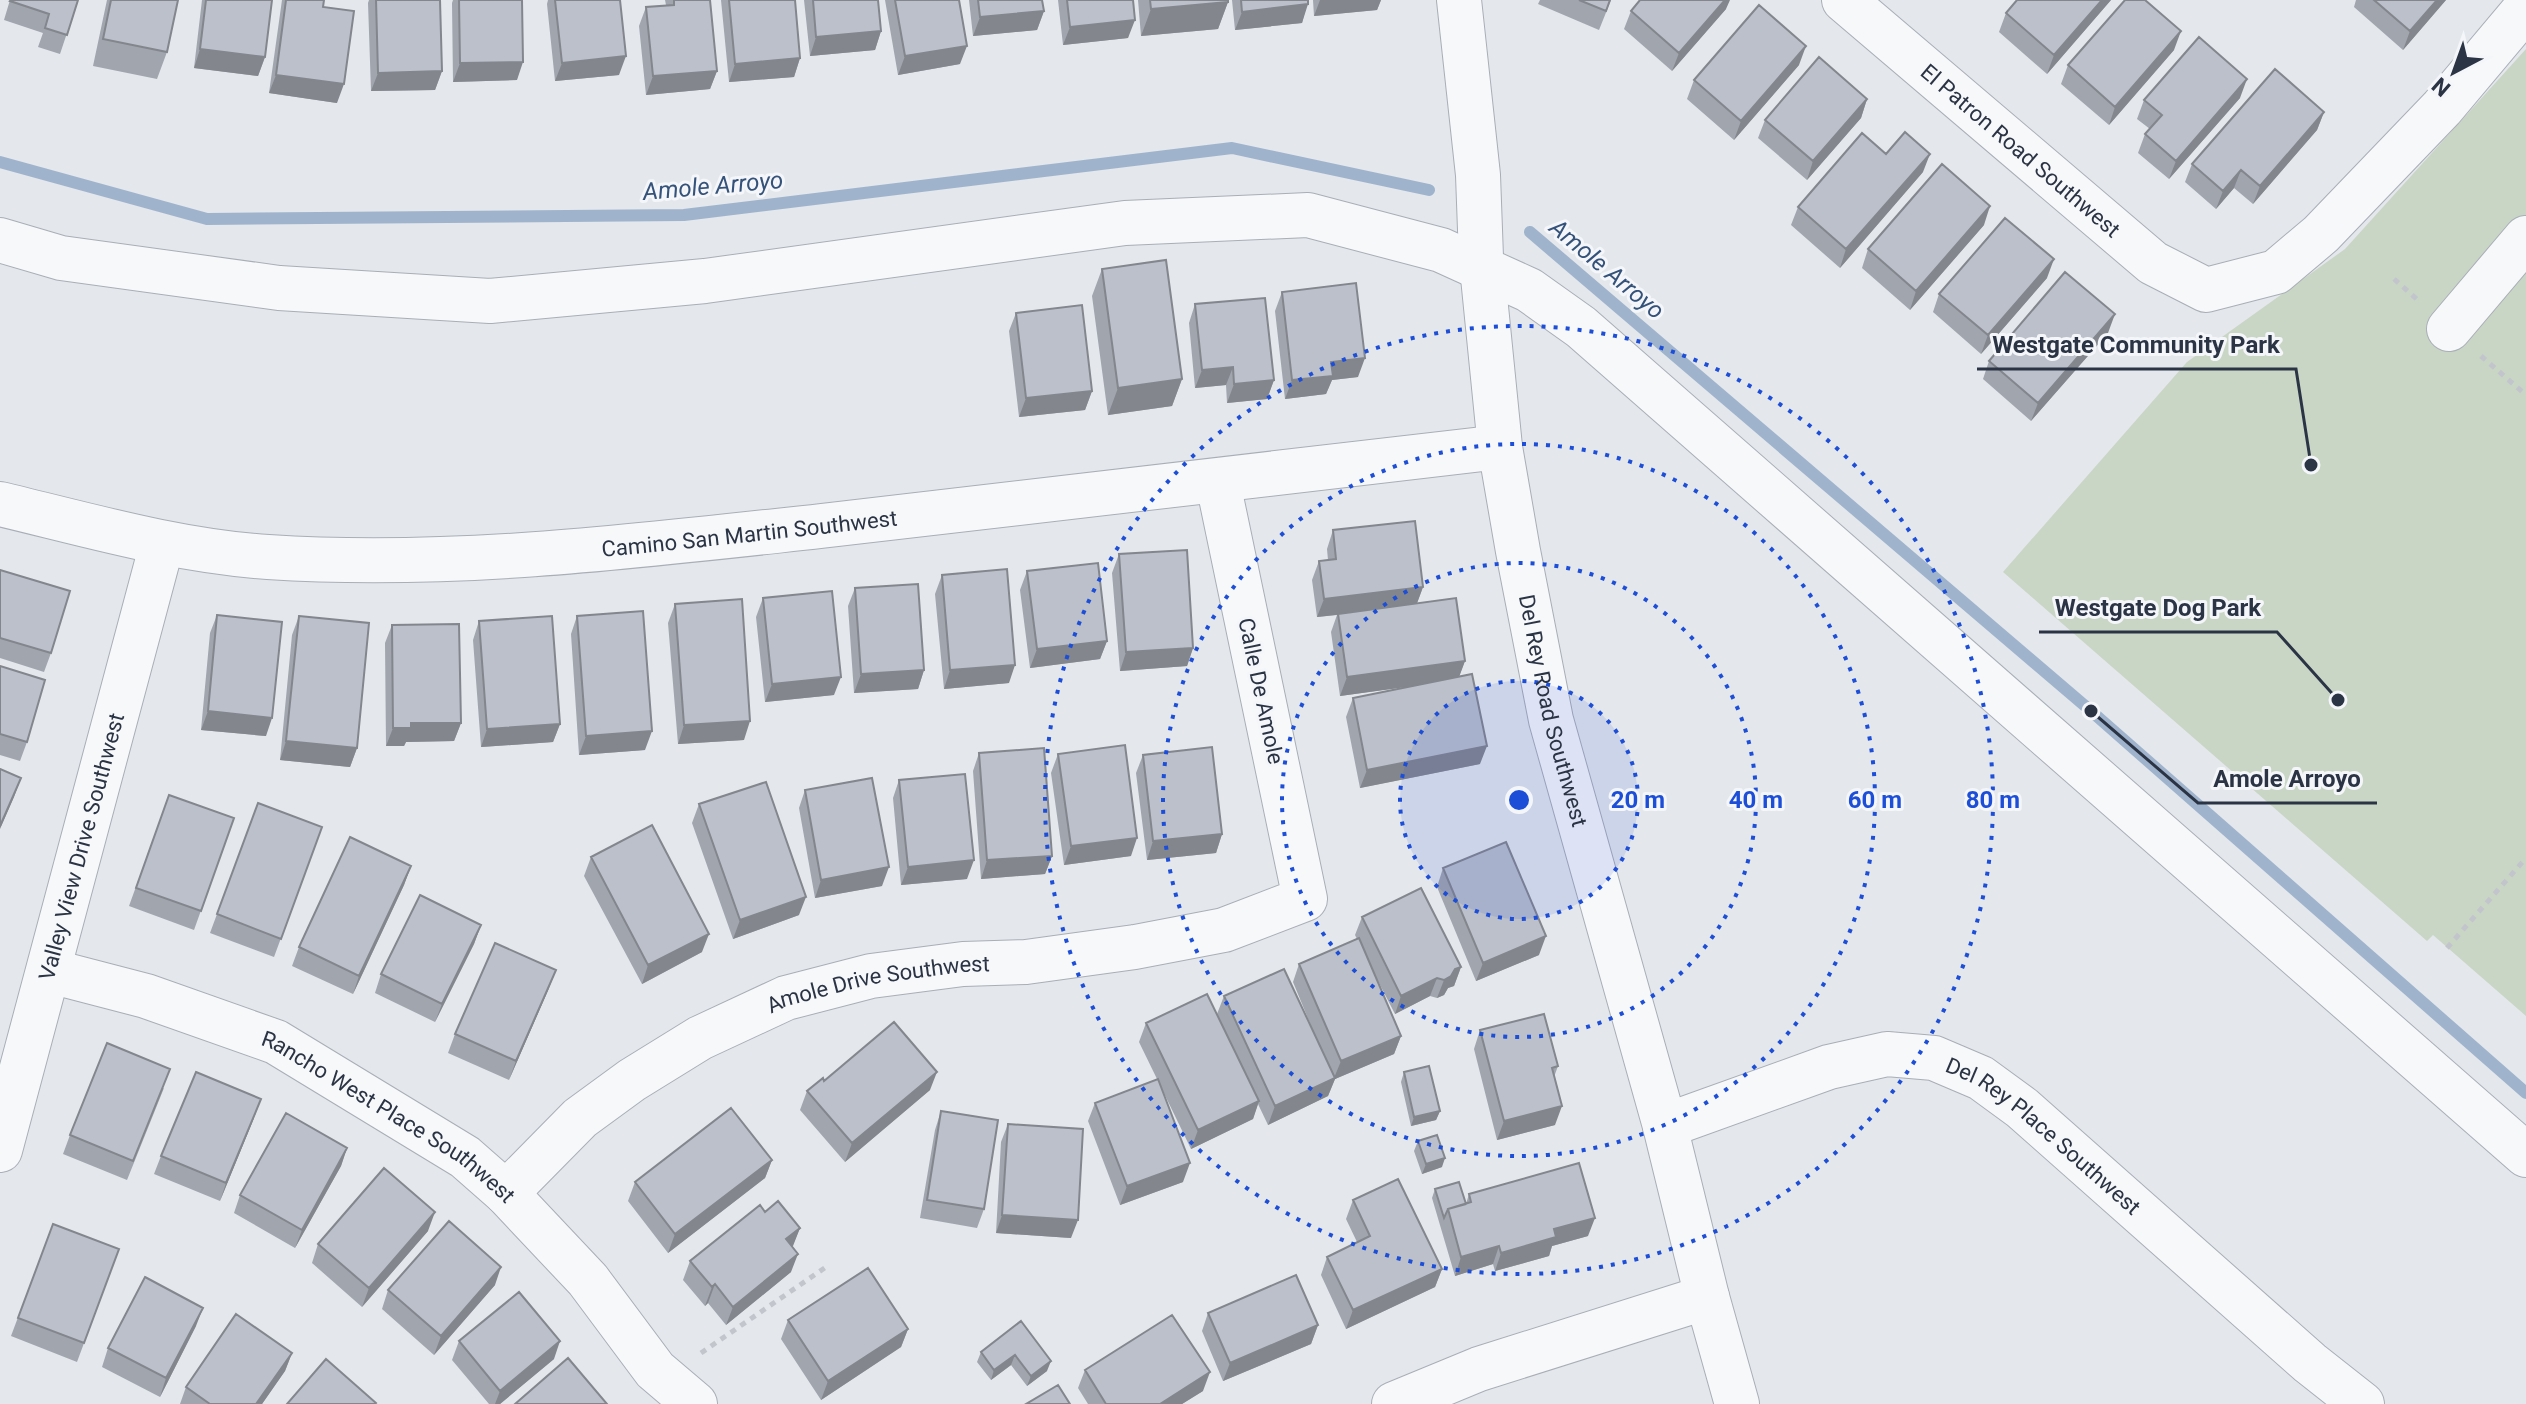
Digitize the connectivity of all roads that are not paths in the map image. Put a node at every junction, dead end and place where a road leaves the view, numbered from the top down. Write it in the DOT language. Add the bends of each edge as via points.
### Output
graph roads {
  1 [pos="1459,0"];
  2 [pos="1844,0"];
  3 [pos="2526,8"];
  4 [pos="2526,238"];
  5 [pos="0,240"];
  6 [pos="1482,262"];
  7 [pos="2449,329"];
  8 [pos="1500,447"];
  9 [pos="1218,483"];
  10 [pos="0,504"];
  11 [pos="162,544"];
  12 [pos="1305,899"];
  13 [pos="50,971"];
  14 [pos="1665,1126"];
  15 [pos="0,1150"];
  16 [pos="2526,1155"];
  17 [pos="506,1193"];
  18 [pos="1707,1297"];
  19 [pos="673,1377"];
  20 [pos="695,1404"];
  21 [pos="1394,1404"];
  22 [pos="1737,1404"];
  23 [pos="2362,1404"];
  1 -- 6 [label="street, Del Rey Road Southwest"];
  2 -- 3 [label="street, El Patron Road Southwest" via="2153,263 2206,290 2276,272 2321,234 2442,108"];
  4 -- 7 [label="street"];
  5 -- 6 [label="street" via="61,258 279,288 490,301 705,281 1125,223 1308,215"];
  6 -- 8 [label="street, Del Rey Road Southwest"];
  6 -- 16 [label="street" via="1581,327"];
  8 -- 9 [label="street, Camino San Martin Southwest"];
  8 -- 14 [label="street, Del Rey Road Southwest" via="1551,720"];
  9 -- 11 [label="street, Camino San Martin Southwest" via="537,556 381,561 265,557"];
  9 -- 12 [label="street, Calle De Amole"];
  10 -- 11 [label="street, Camino San Martin Southwest"];
  11 -- 13 [label="street, Valley View Drive Southwest"];
  12 -- 17 [label="street, Amole Drive Southwest" via="1224,930 1026,962 871,976 786,998 700,1038 632,1080 580,1118"];
  13 -- 15 [label="street, Valley View Drive Southwest"];
  13 -- 17 [label="street, Rancho West Place Southwest" via="146,996 276,1042 465,1157"];
  14 -- 18 [label="street, Del Rey Road Southwest"];
  14 -- 23 [label="street, Del Rey Place Southwest" via="1829,1067 1887,1054 1934,1058 1981,1078 2022,1108"];
  17 -- 19 [label="street, Rancho West Place Southwest"];
  18 -- 21 [label="street" via="1479,1369"];
  18 -- 22 [label="street, Del Rey Road Southwest"];
  19 -- 20 [label="street, Rancho West Place Southwest"];
}
